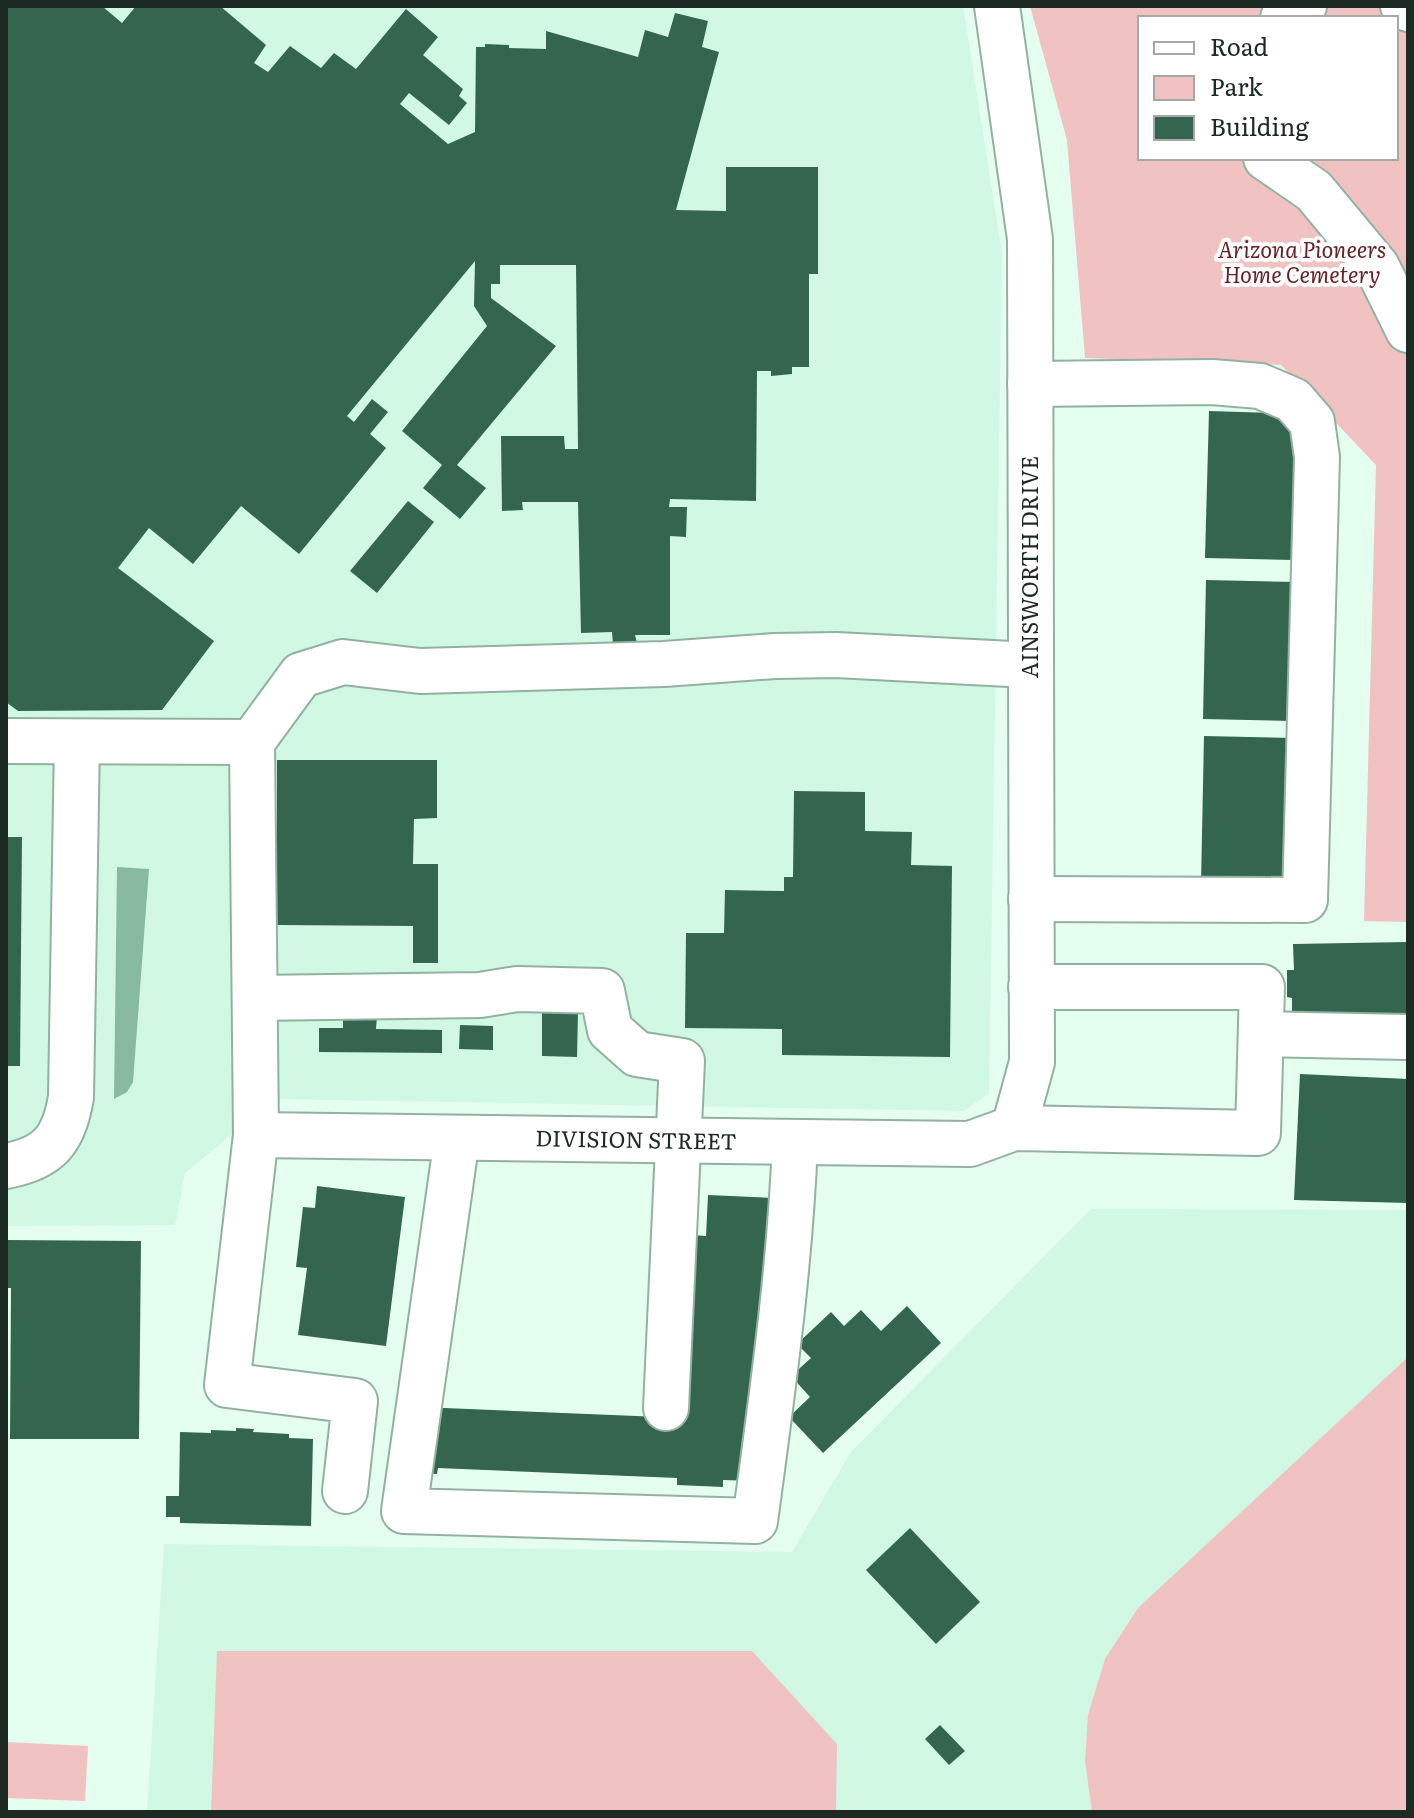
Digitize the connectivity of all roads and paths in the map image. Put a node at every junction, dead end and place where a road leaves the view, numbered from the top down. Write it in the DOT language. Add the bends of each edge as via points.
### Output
graph roads {
  1 [pos="997,6"];
  2 [pos="1304,6"];
  3 [pos="1286,16"];
  4 [pos="1269,160"];
  5 [pos="1408,330"];
  6 [pos="1030,384"];
  7 [pos="1030,665"];
  8 [pos="6,741"];
  9 [pos="77,742"];
  10 [pos="252,742"];
  11 [pos="1031,899"];
  12 [pos="1031,987"];
  13 [pos="255,998"];
  14 [pos="1261,1034"];
  15 [pos="1408,1037"];
  16 [pos="1014,1128"];
  17 [pos="256,1135"];
  18 [pos="457,1138"];
  19 [pos="680,1141"];
  20 [pos="795,1142"];
  21 [pos="6,1166"];
  22 [pos="666,1408"];
  23 [pos="345,1491"];
  1 -- 6 [label="street, AINSWORTH DRIVE" via="1030,239"];
  2 -- 3 [label="street"];
  4 -- 5 [label="street" via="1314,191 1377,267"];
  6 -- 7 [label="street, AINSWORTH DRIVE"];
  6 -- 11 [label="street" via="1260,386 1293,400 1312,422 1317,457 1305,900"];
  7 -- 10 [label="street" via="836,655 420,671 343,662 301,675"];
  7 -- 11 [label="street, AINSWORTH DRIVE"];
  8 -- 9 [label="street"];
  9 -- 10 [label="street"];
  9 -- 21 [label="street" via="67,1118 49,1148 30,1162"];
  10 -- 13 [label="street"];
  11 -- 12 [label="street, AINSWORTH DRIVE"];
  12 -- 14 [label="street" via="1262,987"];
  12 -- 16 [label="street, AINSWORTH DRIVE" via="1032,1062"];
  13 -- 17 [label="street"];
  13 -- 19 [label="street" via="602,991 610,1030 637,1054 682,1061"];
  14 -- 15 [label="street"];
  14 -- 16 [label="street" via="1258,1133"];
  16 -- 20 [label="street, DIVISION STREET" via="970,1144"];
  17 -- 18 [label="street, DIVISION STREET"];
  17 -- 23 [label="street" via="227,1385 355,1401"];
  18 -- 19 [label="street, DIVISION STREET"];
  18 -- 20 [label="street" via="404,1511 755,1521 780,1339"];
  19 -- 20 [label="street, DIVISION STREET"];
  19 -- 22 [label="street"];
}
